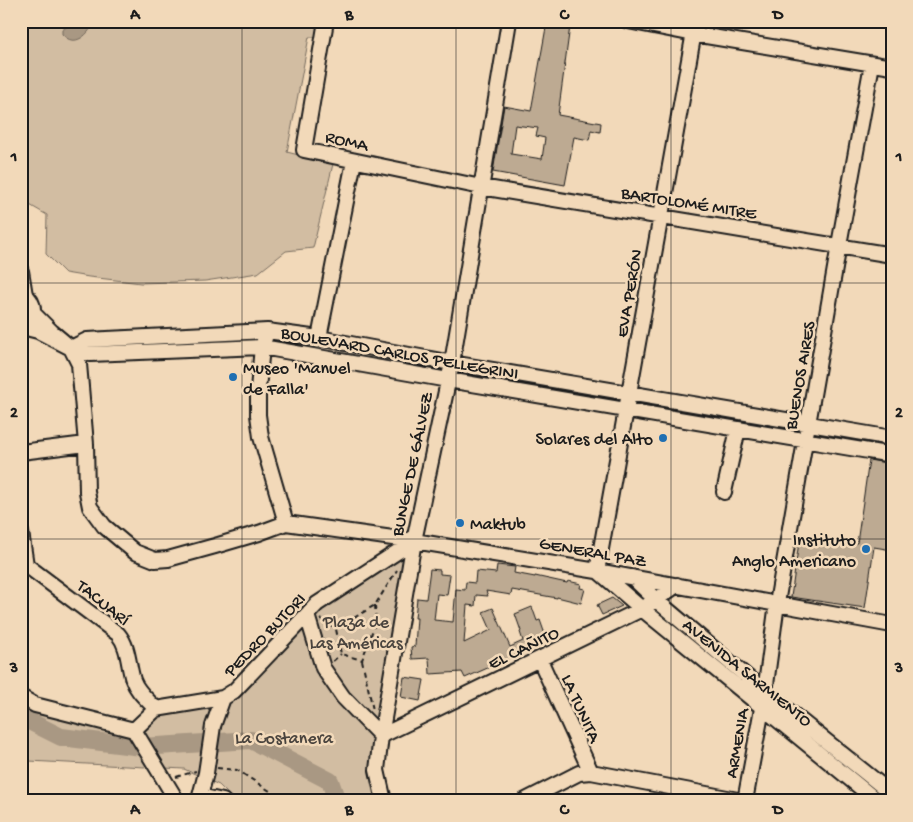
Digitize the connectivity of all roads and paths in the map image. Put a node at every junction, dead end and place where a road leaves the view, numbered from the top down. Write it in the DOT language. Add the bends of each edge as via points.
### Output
graph roads {
  1 [pos="326,21"];
  2 [pos="509,21"];
  3 [pos="628,21"];
  4 [pos="695,27"];
  5 [pos="872,64"];
  6 [pos="892,67"];
  7 [pos="354,161"];
  8 [pos="481,187"];
  9 [pos="660,216"];
  10 [pos="839,245"];
  11 [pos="892,254"];
  12 [pos="21,271"];
  13 [pos="23,294"];
  14 [pos="33,312"];
  15 [pos="22,327"];
  16 [pos="267,331"];
  17 [pos="319,338"];
  18 [pos="262,347"];
  19 [pos="71,348"];
  20 [pos="452,363"];
  21 [pos="448,380"];
  22 [pos="630,393"];
  23 [pos="626,410"];
  24 [pos="809,424"];
  25 [pos="738,429"];
  26 [pos="892,438"];
  27 [pos="806,441"];
  28 [pos="86,444"];
  29 [pos="21,452"];
  30 [pos="892,455"];
  31 [pos="724,492"];
  32 [pos="286,523"];
  33 [pos="21,532"];
  34 [pos="414,541"];
  35 [pos="401,564"];
  36 [pos="23,566"];
  37 [pos="597,571"];
  38 [pos="632,577"];
  39 [pos="677,585"];
  40 [pos="656,600"];
  41 [pos="778,603"];
  42 [pos="375,605"];
  43 [pos="642,609"];
  44 [pos="308,621"];
  45 [pos="892,625"];
  46 [pos="336,628"];
  47 [pos="342,654"];
  48 [pos="334,660"];
  49 [pos="362,660"];
  50 [pos="540,660"];
  51 [pos="764,692"];
  52 [pos="21,698"];
  53 [pos="223,698"];
  54 [pos="761,707"];
  55 [pos="156,709"];
  56 [pos="374,711"];
  57 [pos="138,736"];
  58 [pos="381,736"];
  59 [pos="206,770"];
  60 [pos="591,772"];
  61 [pos="162,777"];
  62 [pos="892,794"];
  63 [pos="197,798"];
  64 [pos="526,800"];
  65 [pos="176,801"];
  66 [pos="222,801"];
  67 [pos="281,801"];
  68 [pos="384,801"];
  69 [pos="744,801"];
  70 [pos="877,801"];
  1 -- 7 [label="street, ROMA" via="304,150"];
  2 -- 8 [label="street, BUNGE DE GÁLVEZ"];
  3 -- 4 [label="street"];
  4 -- 5 [label="street"];
  4 -- 9 [label="street, EVA PERÓN"];
  5 -- 6 [label="street"];
  5 -- 10 [label="street, BUENOS AIRES"];
  7 -- 8 [label="street, ROMA"];
  7 -- 17 [label="street"];
  8 -- 9 [label="street, BARTOLOMÉ MITRE"];
  8 -- 20 [label="street, BUNGE DE GÁLVEZ"];
  9 -- 10 [label="street, BARTOLOMÉ MITRE"];
  9 -- 22 [label="street, EVA PERÓN"];
  10 -- 11 [label="street, BARTOLOMÉ MITRE"];
  10 -- 24 [label="street, BUENOS AIRES"];
  12 -- 13 [label="street"];
  13 -- 14 [label="street" via="32,304"];
  14 -- 15 [label="street" via="29,322"];
  14 -- 19 [label="street"];
  15 -- 19 [label="street" via="46,334"];
  16 -- 17 [label="street, BOULEVARD CARLOS PELLEGRINI"];
  16 -- 18 [label="street"];
  16 -- 19 [label="street, BOULEVARD CARLOS PELLEGRINI" via="87,340"];
  17 -- 20 [label="street, BOULEVARD CARLOS PELLEGRINI"];
  18 -- 19 [label="street, BOULEVARD CARLOS PELLEGRINI" via="90,354"];
  18 -- 21 [label="street, BOULEVARD CARLOS PELLEGRINI"];
  18 -- 32 [label="street" via="258,389 261,437"];
  19 -- 28 [label="street" via="79,364"];
  20 -- 21 [label="street, BUNGE DE GÁLVEZ"];
  20 -- 22 [label="street, BOULEVARD CARLOS PELLEGRINI"];
  21 -- 23 [label="street, BOULEVARD CARLOS PELLEGRINI"];
  21 -- 34 [label="street, BUNGE DE GÁLVEZ"];
  22 -- 23 [label="street, EVA PERÓN"];
  22 -- 24 [label="street, BOULEVARD CARLOS PELLEGRINI"];
  23 -- 25 [label="street, BOULEVARD CARLOS PELLEGRINI"];
  23 -- 37 [label="street, EVA PERÓN"];
  24 -- 26 [label="street, BOULEVARD CARLOS PELLEGRINI"];
  24 -- 27 [label="street, BUENOS AIRES"];
  25 -- 27 [label="street, BOULEVARD CARLOS PELLEGRINI"];
  25 -- 31 [label="street"];
  27 -- 30 [label="street, BOULEVARD CARLOS PELLEGRINI"];
  27 -- 41 [label="street, BUENOS AIRES"];
  28 -- 29 [label="street"];
  28 -- 32 [label="street" via="90,507 104,526 135,552 155,560 224,544"];
  32 -- 34 [label="street, GENERAL PAZ"];
  33 -- 36 [label="street, TACUARÍ"];
  34 -- 37 [label="street, GENERAL PAZ"];
  34 -- 44 [label="street, PEDRO BUTORI" via="318,604"];
  34 -- 58 [label="street, BUNGE DE GÁLVEZ"];
  35 -- 42 [label="path"];
  36 -- 55 [label="street, TACUARÍ" via="118,634 124,643 136,687"];
  37 -- 38 [label="street, GENERAL PAZ"];
  37 -- 43 [label="street, AVENIDA SARMIENTO"];
  38 -- 39 [label="street, GENERAL PAZ"];
  38 -- 40 [label="street, AVENIDA SARMIENTO"];
  39 -- 40 [label="street, EL CAÑITO"];
  39 -- 41 [label="street, GENERAL PAZ"];
  40 -- 43 [label="street, EL CAÑITO"];
  40 -- 51 [label="street, AVENIDA SARMIENTO"];
  41 -- 45 [label="street, GENERAL PAZ"];
  41 -- 51 [label="street, BUENOS AIRES"];
  42 -- 46 [label="path"];
  42 -- 49 [label="path" via="376,622"];
  43 -- 50 [label="street, EL CAÑITO"];
  43 -- 54 [label="street, AVENIDA SARMIENTO"];
  44 -- 46 [label="path" via="320,618"];
  44 -- 53 [label="street, PEDRO BUTORI"];
  44 -- 58 [label="street" via="323,668 343,697"];
  46 -- 47 [label="path"];
  47 -- 48 [label="path"];
  47 -- 49 [label="path"];
  49 -- 56 [label="path"];
  50 -- 58 [label="street, EL CAÑITO"];
  50 -- 60 [label="street, LA TUNITA"];
  51 -- 54 [label="street, ARMENIA"];
  51 -- 62 [label="street, AVENIDA SARMIENTO"];
  52 -- 57 [label="street"];
  53 -- 55 [label="street, PEDRO BUTORI"];
  53 -- 59 [label="street, bridge" via="213,726"];
  54 -- 69 [label="street, ARMENIA"];
  54 -- 70 [label="street, AVENIDA SARMIENTO"];
  55 -- 57 [label="street"];
  57 -- 61 [label="street"];
  58 -- 68 [label="street, BUNGE DE GÁLVEZ" via="377,770"];
  59 -- 61 [label="path"];
  59 -- 63 [label="street"];
  59 -- 67 [label="path" via="237,770"];
  60 -- 64 [label="street" via="579,773"];
  60 -- 69 [label="street"];
  61 -- 65 [label="street"];
  63 -- 66 [label="street"];
}
